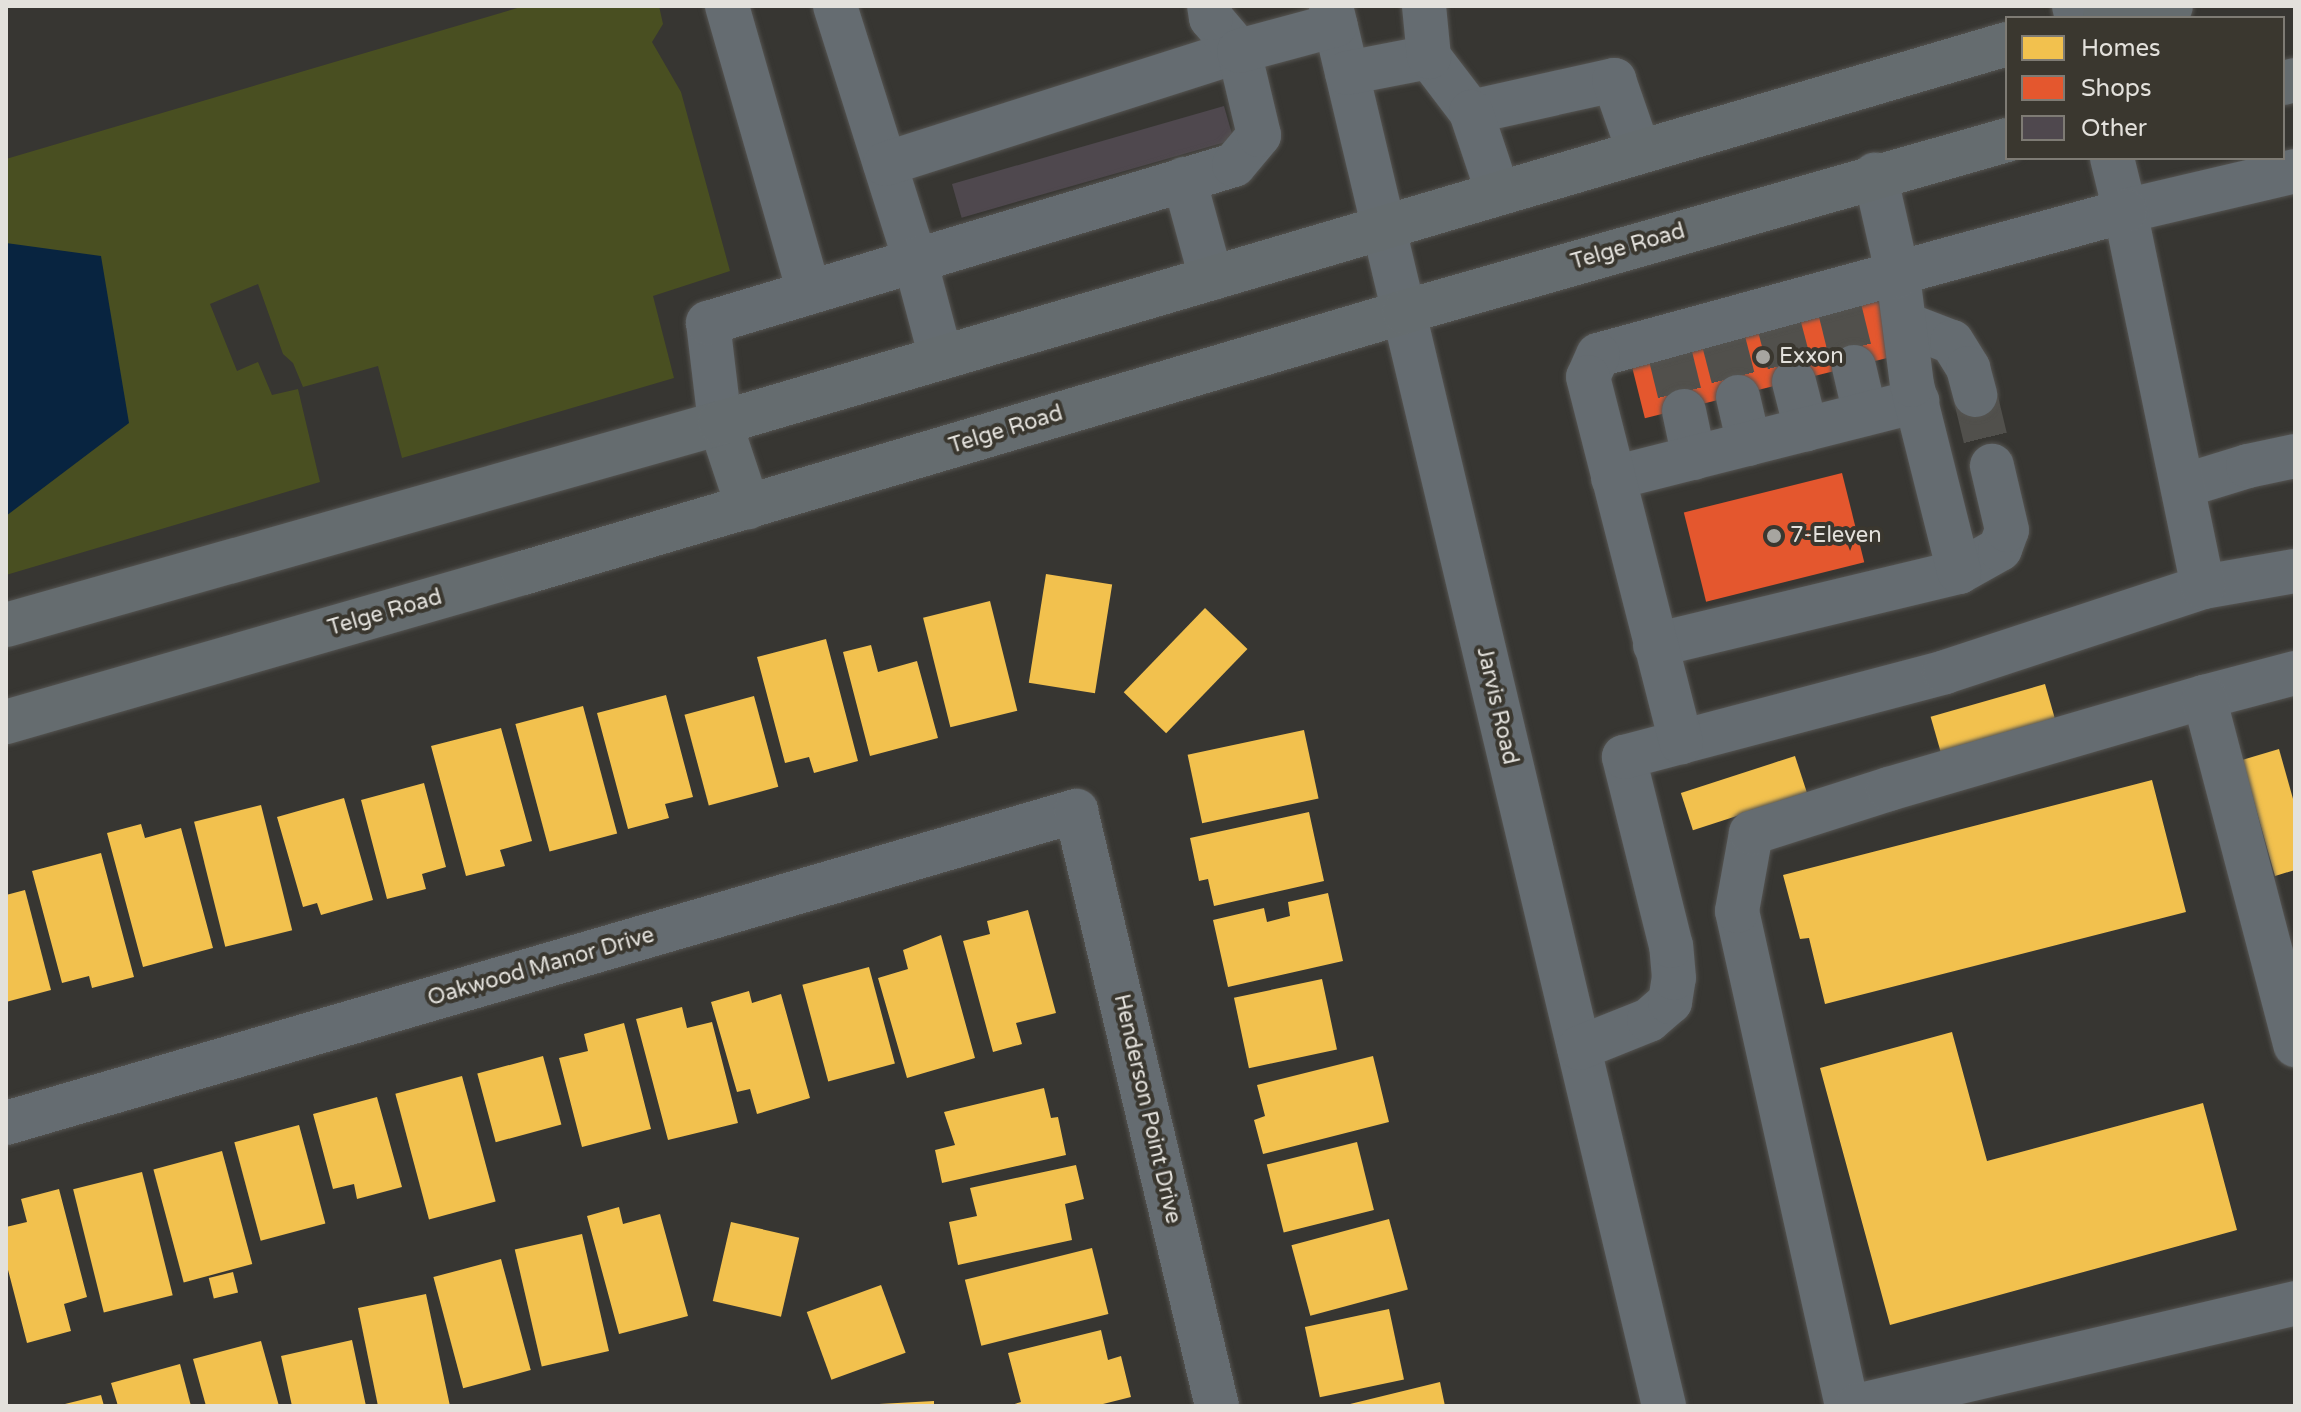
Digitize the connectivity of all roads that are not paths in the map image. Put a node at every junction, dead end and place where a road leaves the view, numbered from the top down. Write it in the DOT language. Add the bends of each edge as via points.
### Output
graph roads {
  1 [pos="727,6"];
  2 [pos="835,6"];
  3 [pos="1209,6"];
  4 [pos="1424,6"];
  5 [pos="2171,6"];
  6 [pos="1334,16"];
  7 [pos="2116,16"];
  8 [pos="2005,45"];
  9 [pos="1239,51"];
  10 [pos="1429,57"];
  11 [pos="1347,73"];
  12 [pos="1471,112"];
  13 [pos="2005,141"];
  14 [pos="1639,152"];
  15 [pos="2112,160"];
  16 [pos="885,164"];
  17 [pos="2295,171"];
  18 [pos="1875,175"];
  19 [pos="1184,179"];
  20 [pos="1498,193"];
  21 [pos="2125,211"];
  22 [pos="1384,227"];
  23 [pos="915,260"];
  24 [pos="1898,276"];
  25 [pos="1211,278"];
  26 [pos="809,292"];
  27 [pos="1404,312"];
  28 [pos="1905,324"];
  29 [pos="941,358"];
  30 [pos="1854,367"];
  31 [pos="1794,382"];
  32 [pos="1975,395"];
  33 [pos="1738,397"];
  34 [pos="1917,401"];
  35 [pos="1684,411"];
  36 [pos="1865,414"];
  37 [pos="720,423"];
  38 [pos="1806,429"];
  39 [pos="1749,444"];
  40 [pos="2295,456"];
  41 [pos="1694,458"];
  42 [pos="1992,466"];
  43 [pos="1613,478"];
  44 [pos="2183,486"];
  45 [pos="748,507"];
  46 [pos="2295,571"];
  47 [pos="1959,572"];
  48 [pos="2203,587"];
  49 [pos="6,625"];
  50 [pos="1655,645"];
  51 [pos="2295,673"];
  52 [pos="2204,697"];
  53 [pos="6,722"];
  54 [pos="1681,742"];
  55 [pos="1076,811"];
  56 [pos="2295,1045"];
  57 [pos="1579,1048"];
  58 [pos="6,1123"];
  59 [pos="2295,1303"];
  60 [pos="1217,1406"];
  61 [pos="1664,1406"];
  62 [pos="1847,1406"];
  63 [pos="1857,1406"];
  1 -- 26 [label="street"];
  2 -- 16 [label="street"];
  3 -- 9 [label="street" via="1211,18"];
  4 -- 10 [label="street"];
  5 -- 7 [label="main road"];
  6 -- 9 [label="street"];
  6 -- 11 [label="street, Jarvis Road"];
  8 -- 14 [label="main road"];
  9 -- 16 [label="street"];
  9 -- 19 [label="street" via="1259,135 1234,165"];
  10 -- 11 [label="street"];
  10 -- 12 [label="street"];
  11 -- 22 [label="street, Jarvis Road"];
  12 -- 14 [label="street" via="1614,80"];
  12 -- 20 [label="street"];
  13 -- 18 [label="main road, Telge Road"];
  14 -- 20 [label="main road"];
  15 -- 21 [label="street"];
  16 -- 23 [label="street"];
  17 -- 21 [label="street"];
  18 -- 24 [label="street"];
  18 -- 27 [label="main road, Telge Road"];
  19 -- 23 [label="street"];
  19 -- 25 [label="street"];
  20 -- 22 [label="main road"];
  21 -- 24 [label="street"];
  21 -- 44 [label="street"];
  22 -- 25 [label="main road"];
  22 -- 27 [label="street, Jarvis Road"];
  23 -- 26 [label="street"];
  23 -- 29 [label="street"];
  24 -- 28 [label="street"];
  24 -- 43 [label="street" via="1837,299 1667,343 1598,355 1588,377"];
  25 -- 29 [label="main road"];
  26 -- 37 [label="street" via="708,323"];
  27 -- 45 [label="main road, Telge Road"];
  27 -- 57 [label="street, Jarvis Road"];
  28 -- 32 [label="street" via="1952,342 1968,368"];
  28 -- 34 [label="street"];
  29 -- 37 [label="main road"];
  30 -- 36 [label="street"];
  31 -- 38 [label="street"];
  33 -- 39 [label="street"];
  34 -- 36 [label="street"];
  34 -- 47 [label="street"];
  35 -- 41 [label="street"];
  36 -- 38 [label="street"];
  37 -- 45 [label="main road"];
  37 -- 49 [label="main road"];
  38 -- 39 [label="street"];
  39 -- 41 [label="street"];
  40 -- 44 [label="street"];
  41 -- 43 [label="street"];
  42 -- 47 [label="street" via="2007,530 2000,549"];
  43 -- 50 [label="street"];
  44 -- 48 [label="street"];
  45 -- 53 [label="main road, Telge Road"];
  46 -- 48 [label="street"];
  47 -- 50 [label="street"];
  48 -- 54 [label="street" via="1945,672"];
  50 -- 54 [label="street"];
  51 -- 52 [label="street"];
  52 -- 56 [label="street"];
  52 -- 62 [label="street" via="1751,833 1737,911"];
  54 -- 57 [label="street" via="1624,757 1671,946 1670,1002 1649,1020"];
  55 -- 58 [label="street, Oakwood Manor Drive"];
  55 -- 60 [label="street, Henderson Point Drive"];
  57 -- 61 [label="street, Jarvis Road"];
  59 -- 63 [label="street"];
}
